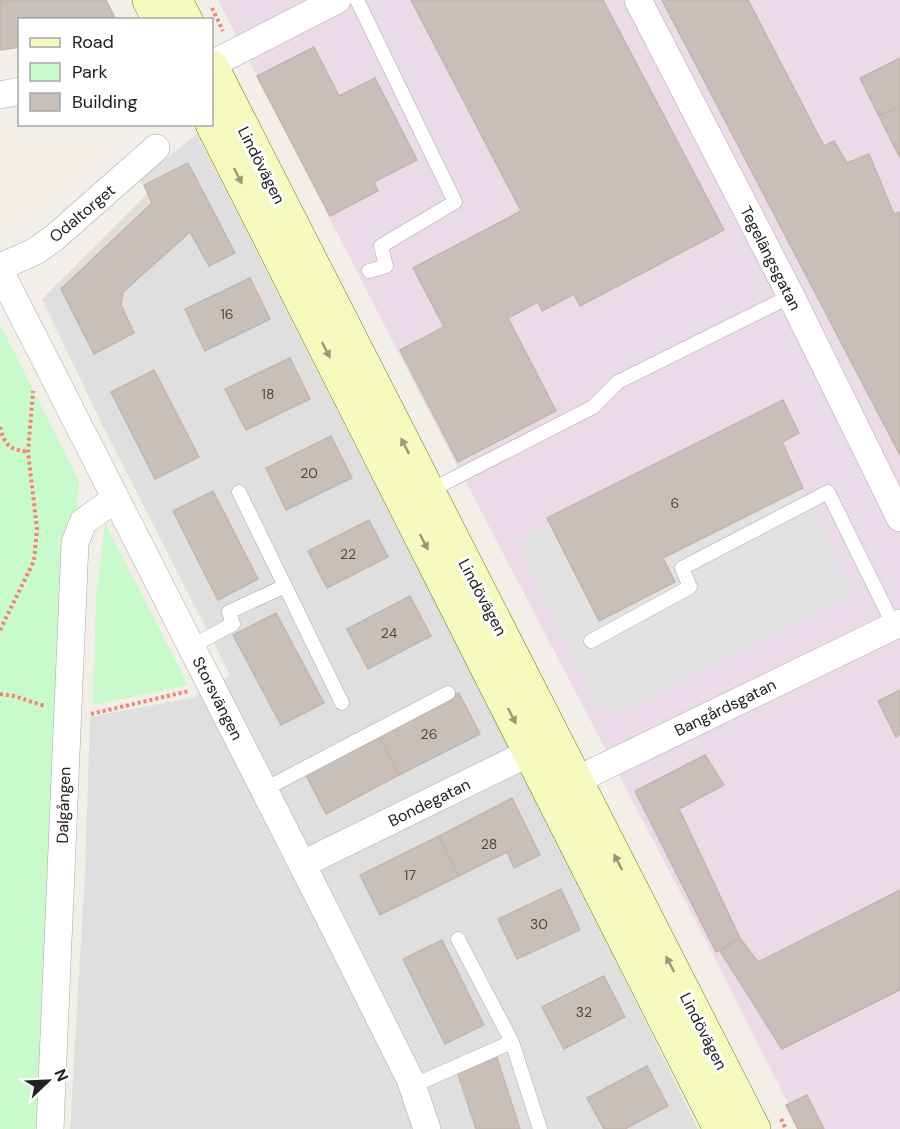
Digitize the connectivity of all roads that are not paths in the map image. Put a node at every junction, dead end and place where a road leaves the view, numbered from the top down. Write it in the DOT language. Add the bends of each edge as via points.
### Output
graph roads {
  1 [pos="149,0"];
  2 [pos="175,0"];
  3 [pos="337,0"];
  4 [pos="357,0"];
  5 [pos="638,0"];
  6 [pos="158,18"];
  7 [pos="185,18"];
  8 [pos="213,64"];
  9 [pos="213,67"];
  10 [pos="18,91"];
  11 [pos="0,94"];
  12 [pos="213,126"];
  13 [pos="156,148"];
  14 [pos="0,269"];
  15 [pos="369,271"];
  16 [pos="791,296"];
  17 [pos="239,492"];
  18 [pos="416,498"];
  19 [pos="115,500"];
  20 [pos="900,518"];
  21 [pos="285,586"];
  22 [pos="897,624"];
  23 [pos="591,641"];
  24 [pos="192,646"];
  25 [pos="448,693"];
  26 [pos="342,703"];
  27 [pos="543,746"];
  28 [pos="563,786"];
  29 [pos="265,789"];
  30 [pos="303,864"];
  31 [pos="458,939"];
  32 [pos="512,1042"];
  33 [pos="412,1086"];
  34 [pos="50,1129"];
  35 [pos="427,1129"];
  36 [pos="540,1129"];
  37 [pos="720,1129"];
  38 [pos="753,1129"];
  1 -- 6 [label="main road"];
  2 -- 7 [label="main road"];
  3 -- 8 [label="street"];
  4 -- 15 [label="lane" via="455,202 381,246 386,266"];
  5 -- 16 [label="street, Tegelängsgatan"];
  18 -- 9 [label="main road, Lindövägen, one-way"];
  10 -- 11 [label="street"];
  12 -- 18 [label="main road, Lindövägen, one-way"];
  13 -- 14 [label="street, Odaltorget" via="54,238"];
  14 -- 19 [label="street, Storsvängen"];
  16 -- 18 [label="lane" via="618,382 593,407"];
  16 -- 20 [label="street, Tegelängsgatan"];
  17 -- 21 [label="lane"];
  18 -- 27 [label="main road, Lindövägen"];
  19 -- 24 [label="street, Storsvängen"];
  19 -- 34 [label="street, Dalgången" via="82,522 75,543"];
  21 -- 24 [label="lane" via="229,612 234,624"];
  21 -- 26 [label="lane"];
  22 -- 23 [label="lane" via="828,492 682,568 690,587"];
  22 -- 28 [label="street, Bangårdsgatan"];
  24 -- 29 [label="street, Storsvängen"];
  25 -- 29 [label="lane"];
  27 -- 28 [label="main road, Lindövägen"];
  27 -- 30 [label="street, Bondegatan"];
  28 -- 37 [label="main road, Lindövägen"];
  38 -- 28 [label="main road, Lindövägen, one-way"];
  29 -- 30 [label="street, Storsvängen"];
  30 -- 33 [label="street, Storsvängen"];
  31 -- 32 [label="lane"];
  32 -- 33 [label="lane"];
  32 -- 36 [label="lane"];
  33 -- 35 [label="street, Storsvängen"];
}
